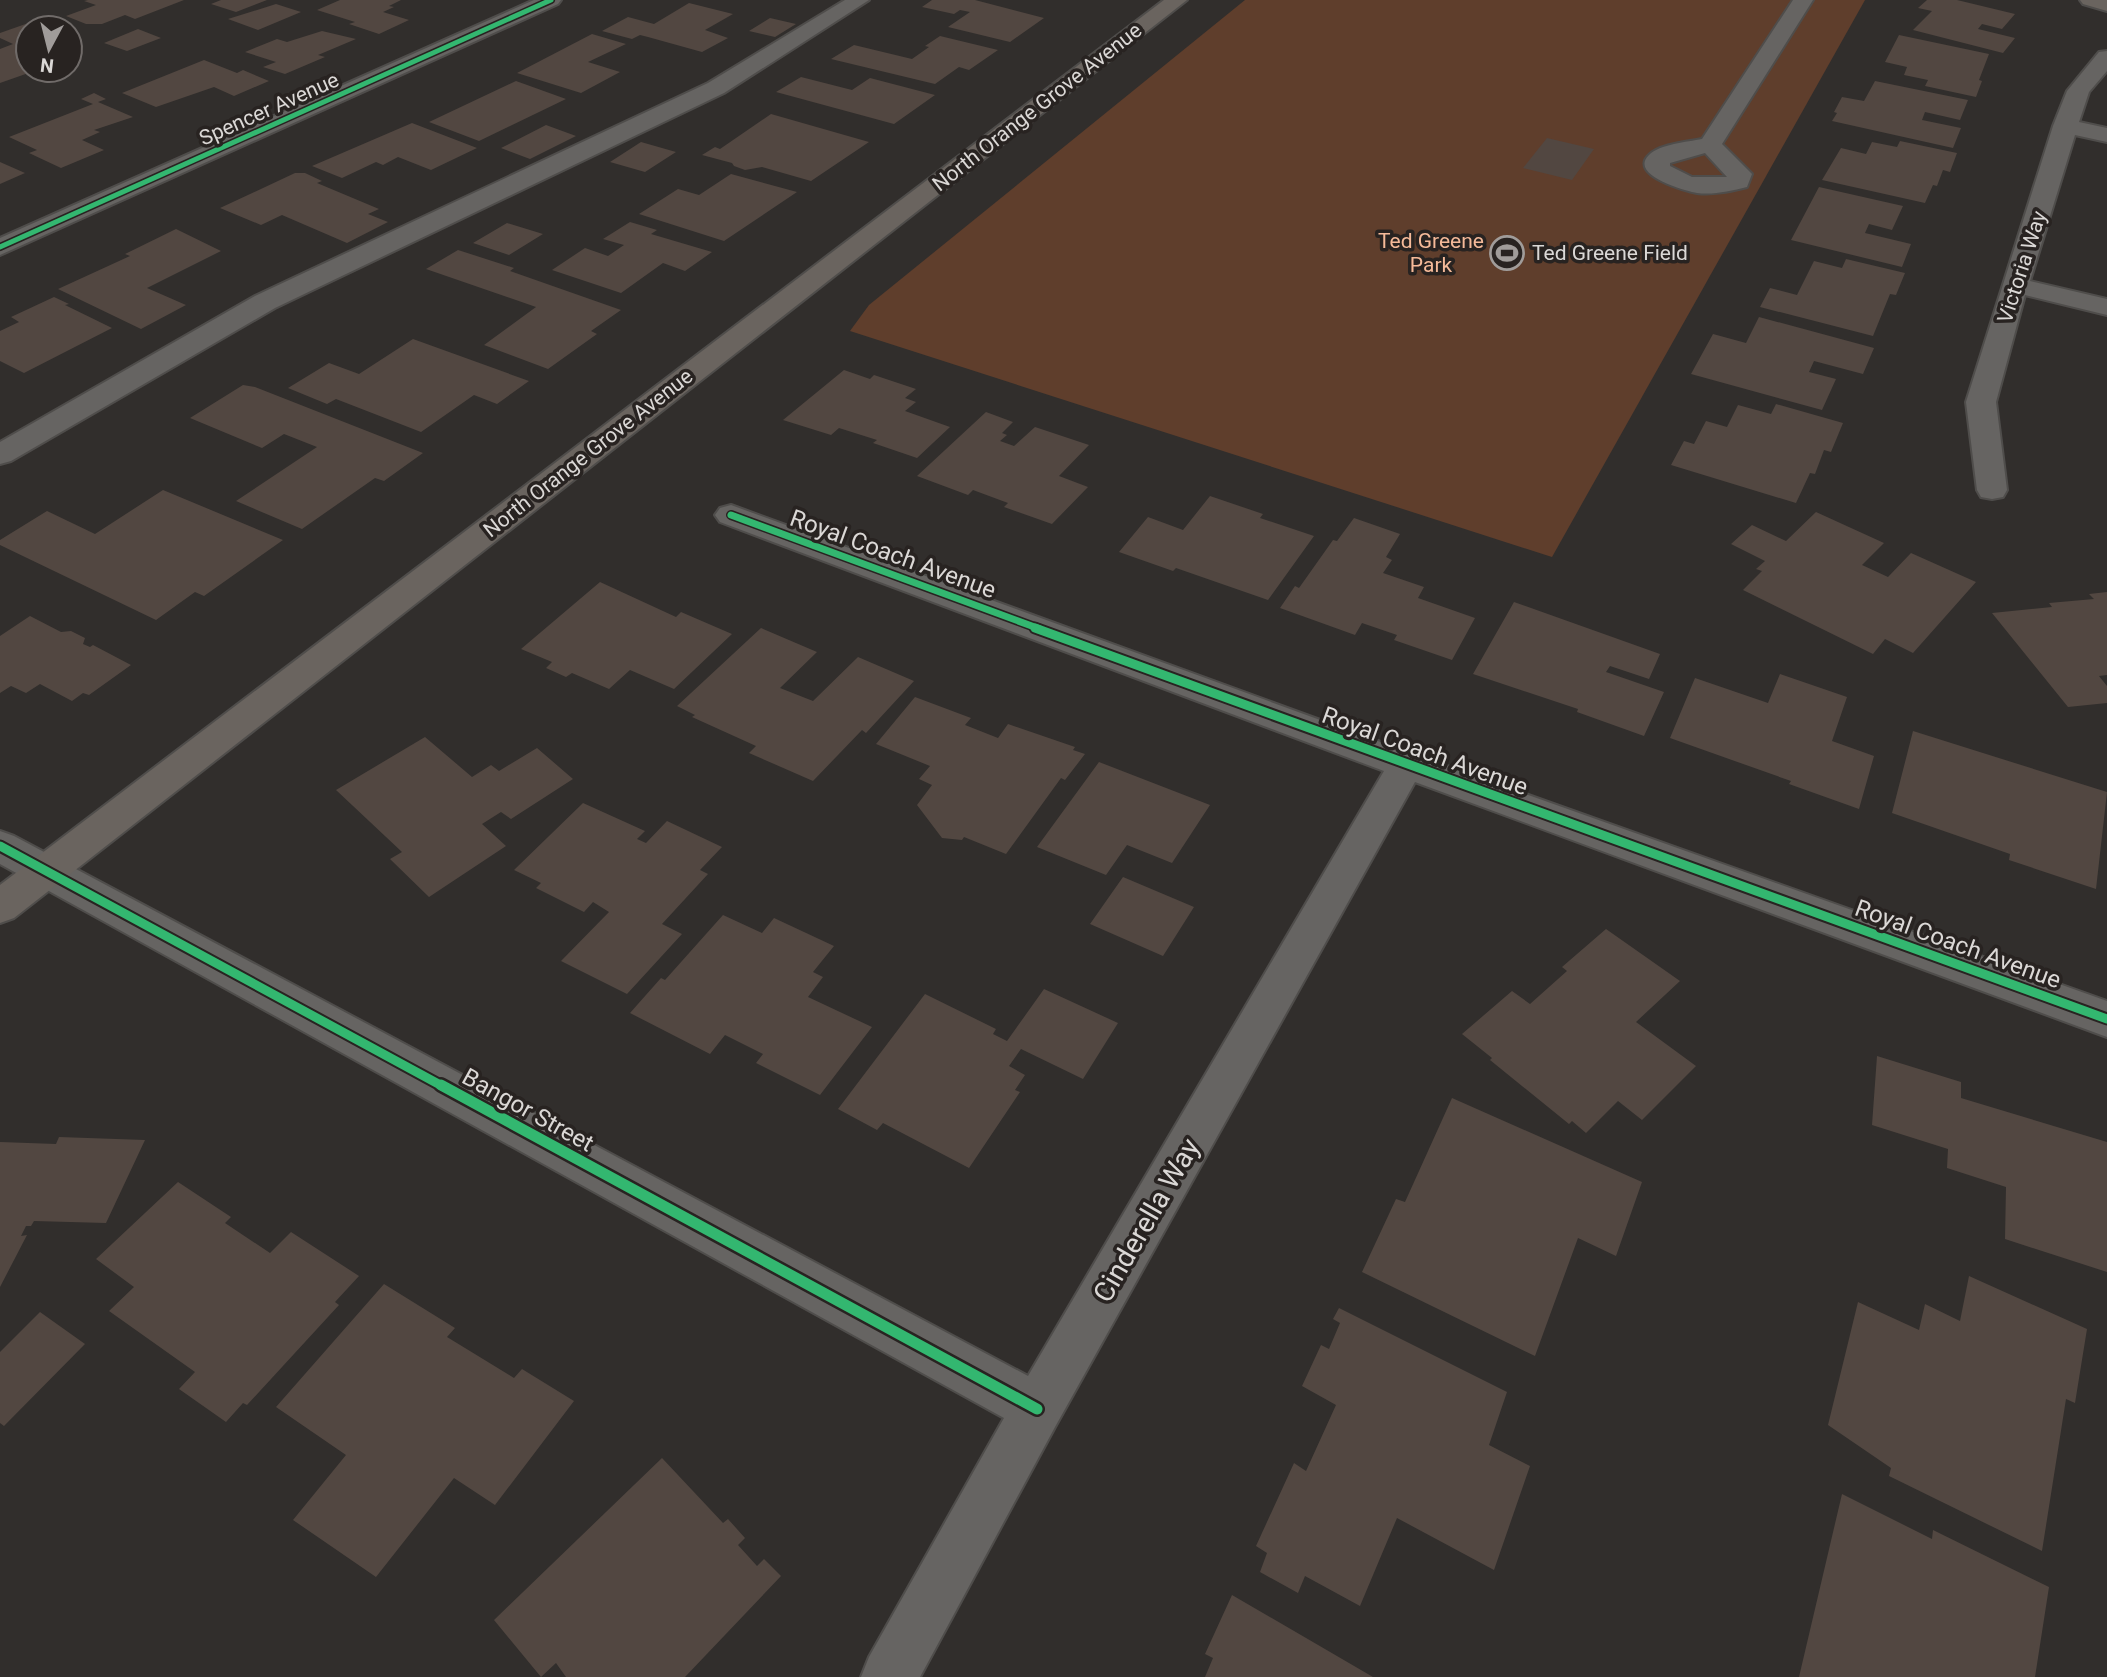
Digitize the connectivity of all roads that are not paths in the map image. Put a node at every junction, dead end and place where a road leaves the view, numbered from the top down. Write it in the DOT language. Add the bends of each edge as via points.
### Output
graph roads {
  1 [pos="551,0"];
  2 [pos="859,0"];
  3 [pos="1177,0"];
  4 [pos="1803,0"];
  5 [pos="2090,0"];
  6 [pos="2107,5"];
  7 [pos="2107,57"];
  8 [pos="2065,126"];
  9 [pos="2107,135"];
  10 [pos="1710,145"];
  11 [pos="0,247"];
  12 [pos="2015,285"];
  13 [pos="2107,307"];
  14 [pos="0,455"];
  15 [pos="1992,490"];
  16 [pos="731,515"];
  17 [pos="1406,765"];
  18 [pos="0,846"];
  19 [pos="48,871"];
  20 [pos="0,907"];
  21 [pos="2107,1019"];
  22 [pos="1037,1409"];
  23 [pos="889,1677"];
  1 -- 11 [label="street, Spencer Avenue"];
  2 -- 14 [label="street" via="716,88 265,302"];
  3 -- 19 [label="main road, North Orange Grove Avenue"];
  4 -- 10 [label="street"];
  5 -- 6 [label="main road"];
  7 -- 8 [label="street, Victoria Way" via="2078,91"];
  8 -- 9 [label="street"];
  8 -- 12 [label="street, Victoria Way"];
  12 -- 13 [label="street"];
  12 -- 15 [label="street, Victoria Way" via="1981,402"];
  16 -- 17 [label="street, Royal Coach Avenue"];
  17 -- 21 [label="street, Royal Coach Avenue"];
  17 -- 22 [label="street, Cinderella Way"];
  18 -- 19 [label="street, Bangor Street"];
  19 -- 20 [label="main road, North Orange Grove Avenue"];
  19 -- 22 [label="street, Bangor Street"];
  22 -- 23 [label="street, Cinderella Way"];
}
